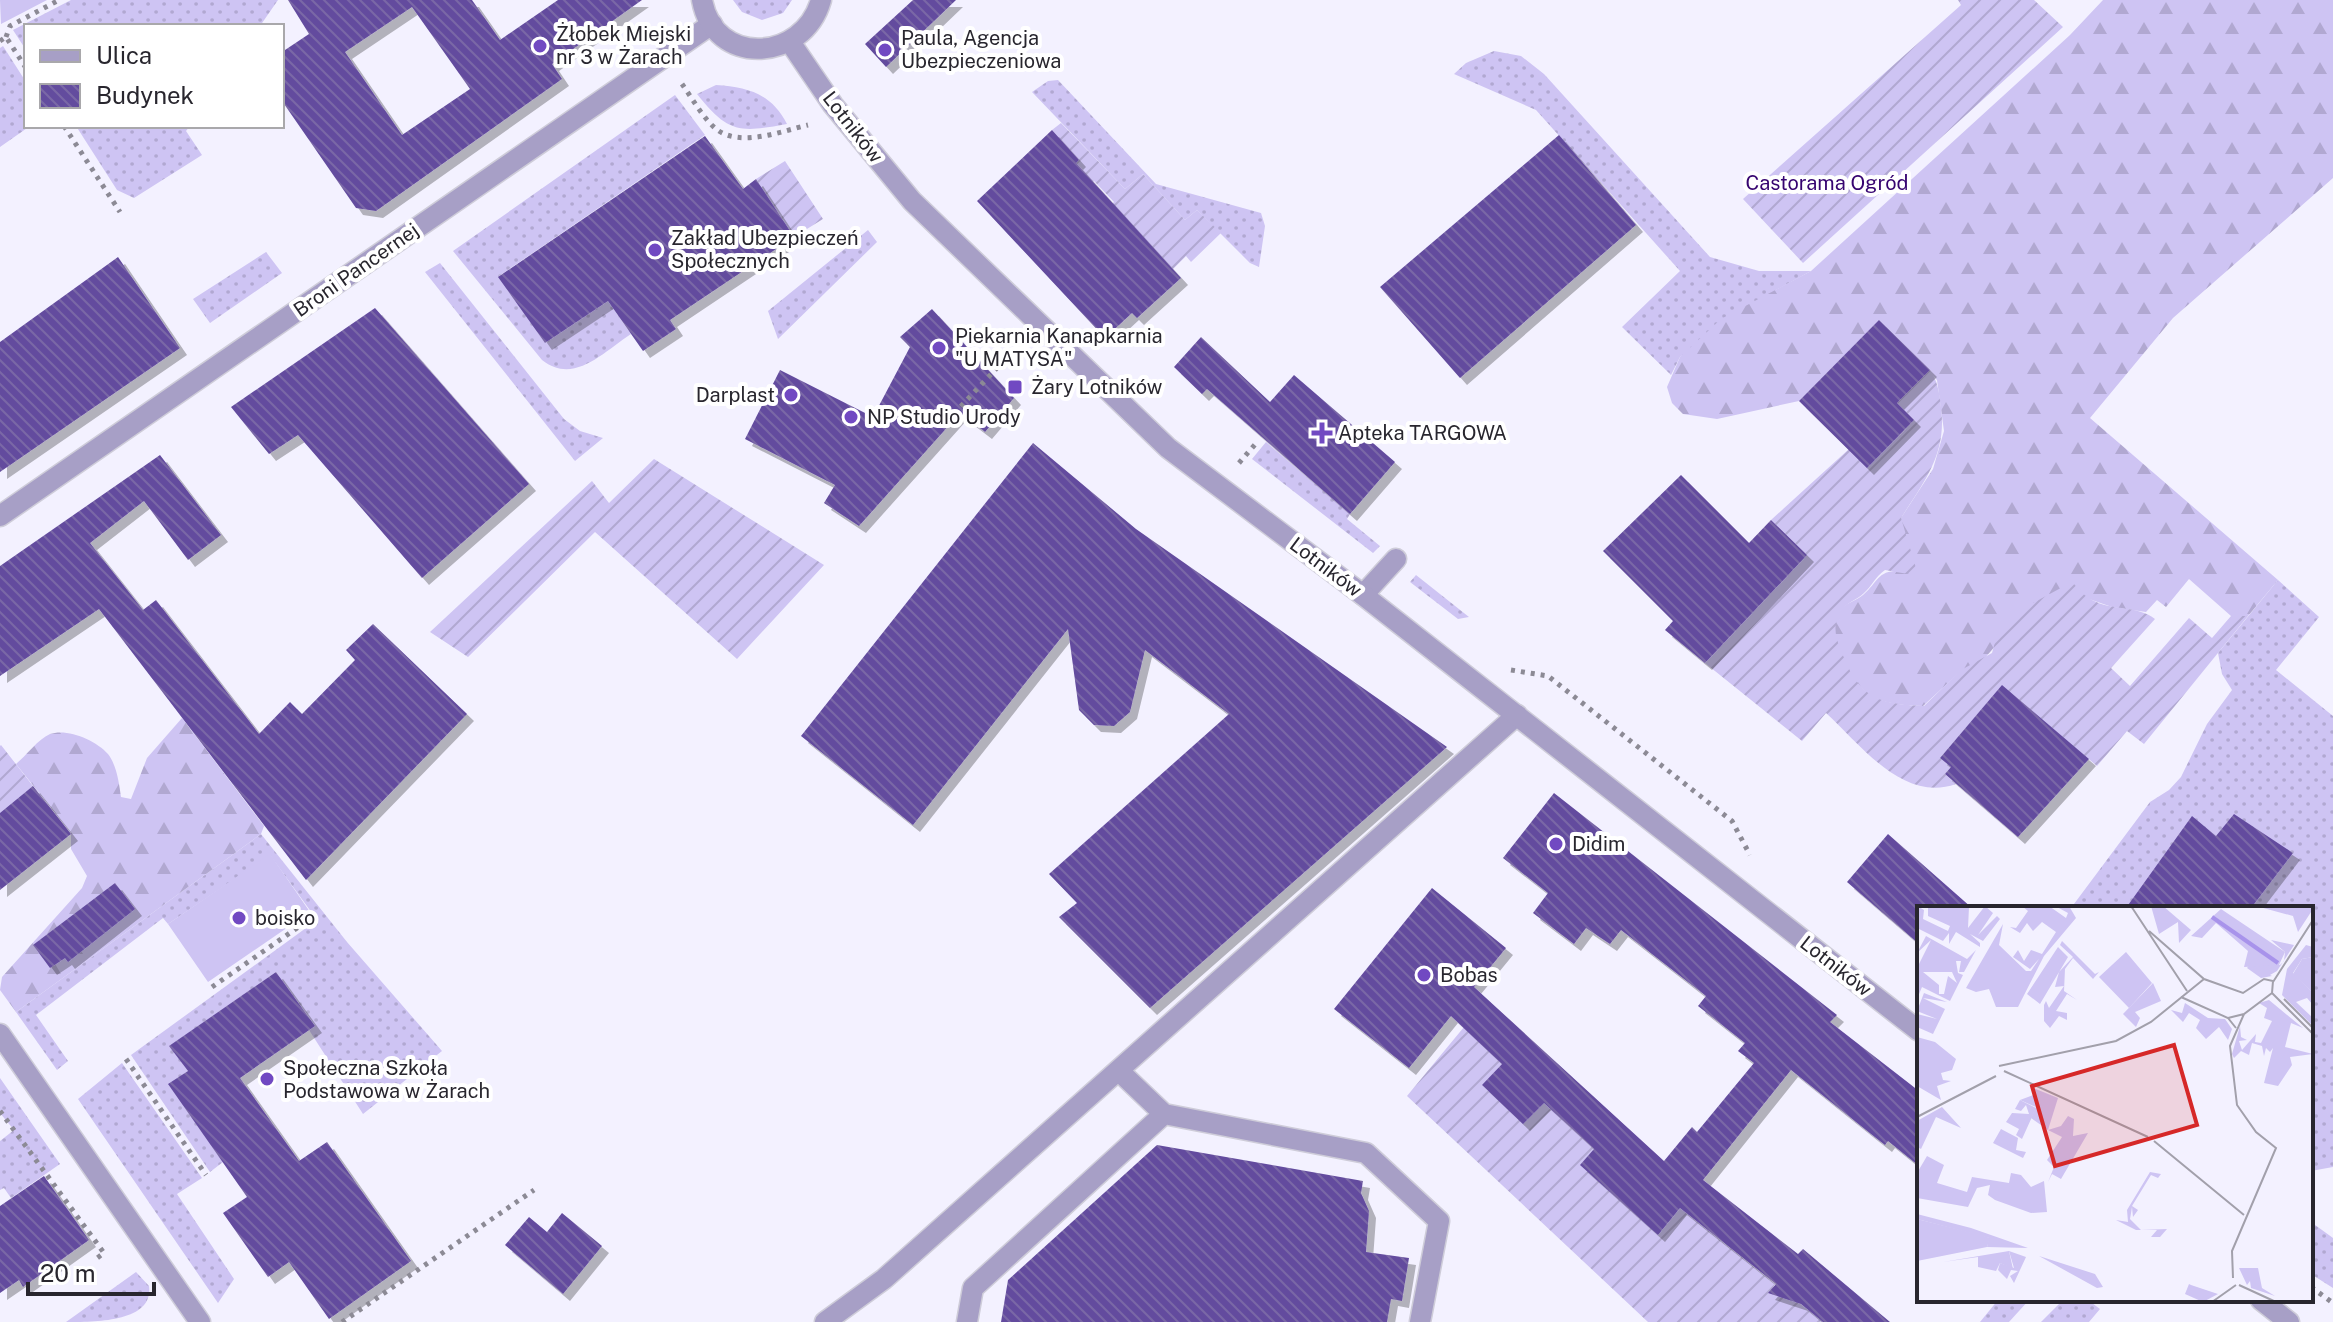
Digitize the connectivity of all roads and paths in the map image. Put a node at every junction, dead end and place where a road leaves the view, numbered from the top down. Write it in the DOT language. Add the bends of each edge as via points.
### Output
graph roads {
  1 [pos="59,0"];
  2 [pos="702,0"];
  3 [pos="821,0"];
  4 [pos="712,24"];
  5 [pos="3,39"];
  6 [pos="790,42"];
  7 [pos="24,65"];
  8 [pos="682,84"];
  9 [pos="808,125"];
  10 [pos="65,128"];
  11 [pos="120,212"];
  12 [pos="1012,352"];
  13 [pos="947,421"];
  14 [pos="1258,441"];
  15 [pos="1225,454"];
  16 [pos="1238,463"];
  17 [pos="1250,473"];
  18 [pos="0,516"];
  19 [pos="1396,559"];
  20 [pos="1363,595"];
  21 [pos="1503,664"];
  22 [pos="1517,715"];
  23 [pos="1753,862"];
  24 [pos="310,919"];
  25 [pos="212,987"];
  26 [pos="1917,1029"];
  27 [pos="0,1034"];
  28 [pos="126,1059"];
  29 [pos="1119,1071"];
  30 [pos="0,1111"];
  31 [pos="1164,1114"];
  32 [pos="8,1121"];
  33 [pos="0,1127"];
  34 [pos="206,1175"];
  35 [pos="534,1190"];
  36 [pos="93,1261"];
  37 [pos="2313,1288"];
  38 [pos="2264,1302"];
  39 [pos="2333,1303"];
  40 [pos="200,1322"];
  41 [pos="342,1322"];
  42 [pos="825,1322"];
  43 [pos="967,1322"];
  44 [pos="1420,1322"];
  45 [pos="2289,1322"];
  1 -- 5 [label="path" via="10,26"];
  2 -- 4 [label="street"];
  3 -- 6 [label="street" via="806,31"];
  4 -- 6 [label="street" via="732,41 756,49"];
  4 -- 18 [label="street, Broni Pancernej"];
  5 -- 7 [label="path"];
  6 -- 20 [label="street, Lotników" via="833,105 912,201 1000,290 1168,448"];
  8 -- 9 [label="path" via="716,128 730,135 756,137"];
  10 -- 11 [label="path"];
  12 -- 13 [label="path"];
  14 -- 16 [label="path"];
  15 -- 16 [label="path"];
  16 -- 17 [label="path"];
  19 -- 20 [label="street"];
  20 -- 22 [label="street, Lotników"];
  21 -- 23 [label="path" via="1513,671 1548,676 1732,821"];
  22 -- 26 [label="street, Lotników"];
  22 -- 29 [label="street"];
  24 -- 25 [label="path"];
  27 -- 40 [label="street"];
  28 -- 34 [label="path"];
  29 -- 31 [label="street"];
  29 -- 42 [label="street" via="884,1279"];
  30 -- 32 [label="path"];
  31 -- 43 [label="street" via="973,1288"];
  31 -- 44 [label="street" via="1366,1153 1439,1221"];
  32 -- 33 [label="path"];
  32 -- 36 [label="path" via="104,1253"];
  35 -- 41 [label="path"];
  37 -- 39 [label="path"];
  38 -- 45 [label="street"];
}
